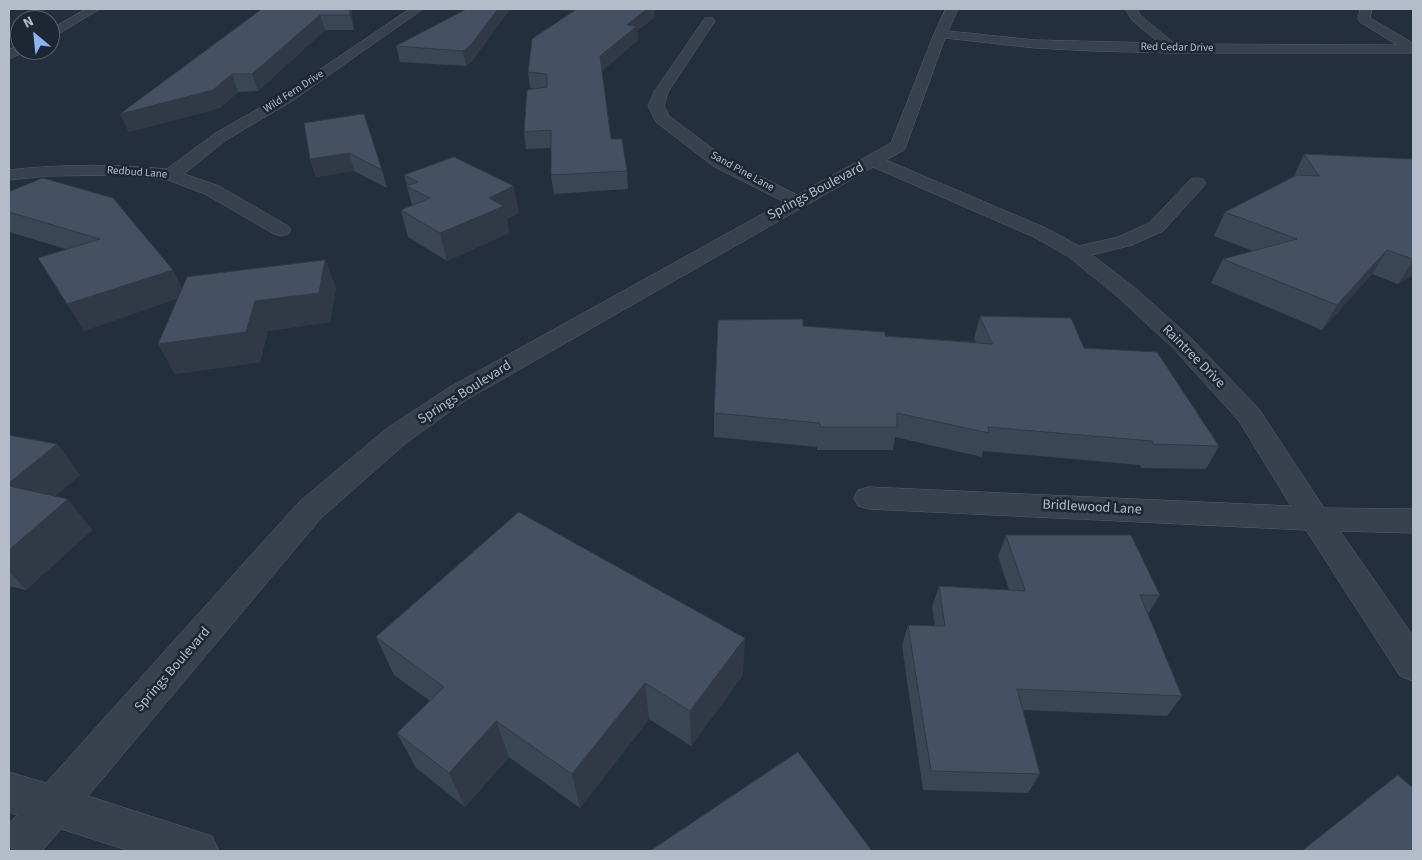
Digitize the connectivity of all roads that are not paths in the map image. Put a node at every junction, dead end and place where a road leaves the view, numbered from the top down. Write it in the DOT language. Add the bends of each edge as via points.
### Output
graph roads {
  1 [pos="94,9"];
  2 [pos="417,9"];
  3 [pos="952,9"];
  4 [pos="1131,9"];
  5 [pos="1366,9"];
  6 [pos="709,21"];
  7 [pos="60,29"];
  8 [pos="940,34"];
  9 [pos="1172,49"];
  10 [pos="1413,49"];
  11 [pos="873,161"];
  12 [pos="9,175"];
  13 [pos="171,175"];
  14 [pos="1198,182"];
  15 [pos="796,202"];
  16 [pos="281,230"];
  17 [pos="1076,253"];
  18 [pos="869,498"];
  19 [pos="1315,518"];
  20 [pos="1413,521"];
  21 [pos="1413,665"];
  22 [pos="9,792"];
  23 [pos="53,808"];
  24 [pos="14,851"];
  25 [pos="197,851"];
  1 -- 7 [label="street"];
  2 -- 13 [label="street, Wild Fern Drive" via="288,98 220,137"];
  3 -- 8 [label="street, Springs Boulevard"];
  4 -- 9 [label="street"];
  5 -- 10 [label="street" via="1364,18"];
  6 -- 15 [label="street, Sand Pine Lane" via="661,92 656,106 662,119 719,162"];
  8 -- 9 [label="street, Red Cedar Drive" via="1034,44"];
  8 -- 11 [label="street, Springs Boulevard" via="898,146"];
  9 -- 10 [label="street, Red Cedar Drive"];
  11 -- 15 [label="street, Springs Boulevard"];
  11 -- 17 [label="street, Raintree Drive" via="1041,233"];
  12 -- 13 [label="street, Redbud Lane" via="118,170"];
  13 -- 16 [label="street, Redbud Lane" via="212,190"];
  14 -- 17 [label="street" via="1156,227 1125,241"];
  15 -- 23 [label="street, Springs Boulevard" via="457,394 396,436 310,510"];
  17 -- 19 [label="street, Raintree Drive" via="1126,292 1182,344 1249,415"];
  18 -- 19 [label="street, Bridlewood Lane"];
  19 -- 20 [label="street, Bridlewood Lane"];
  19 -- 21 [label="street, Raintree Drive"];
  22 -- 23 [label="street"];
  23 -- 24 [label="street, Springs Boulevard"];
  23 -- 25 [label="street"];
}
